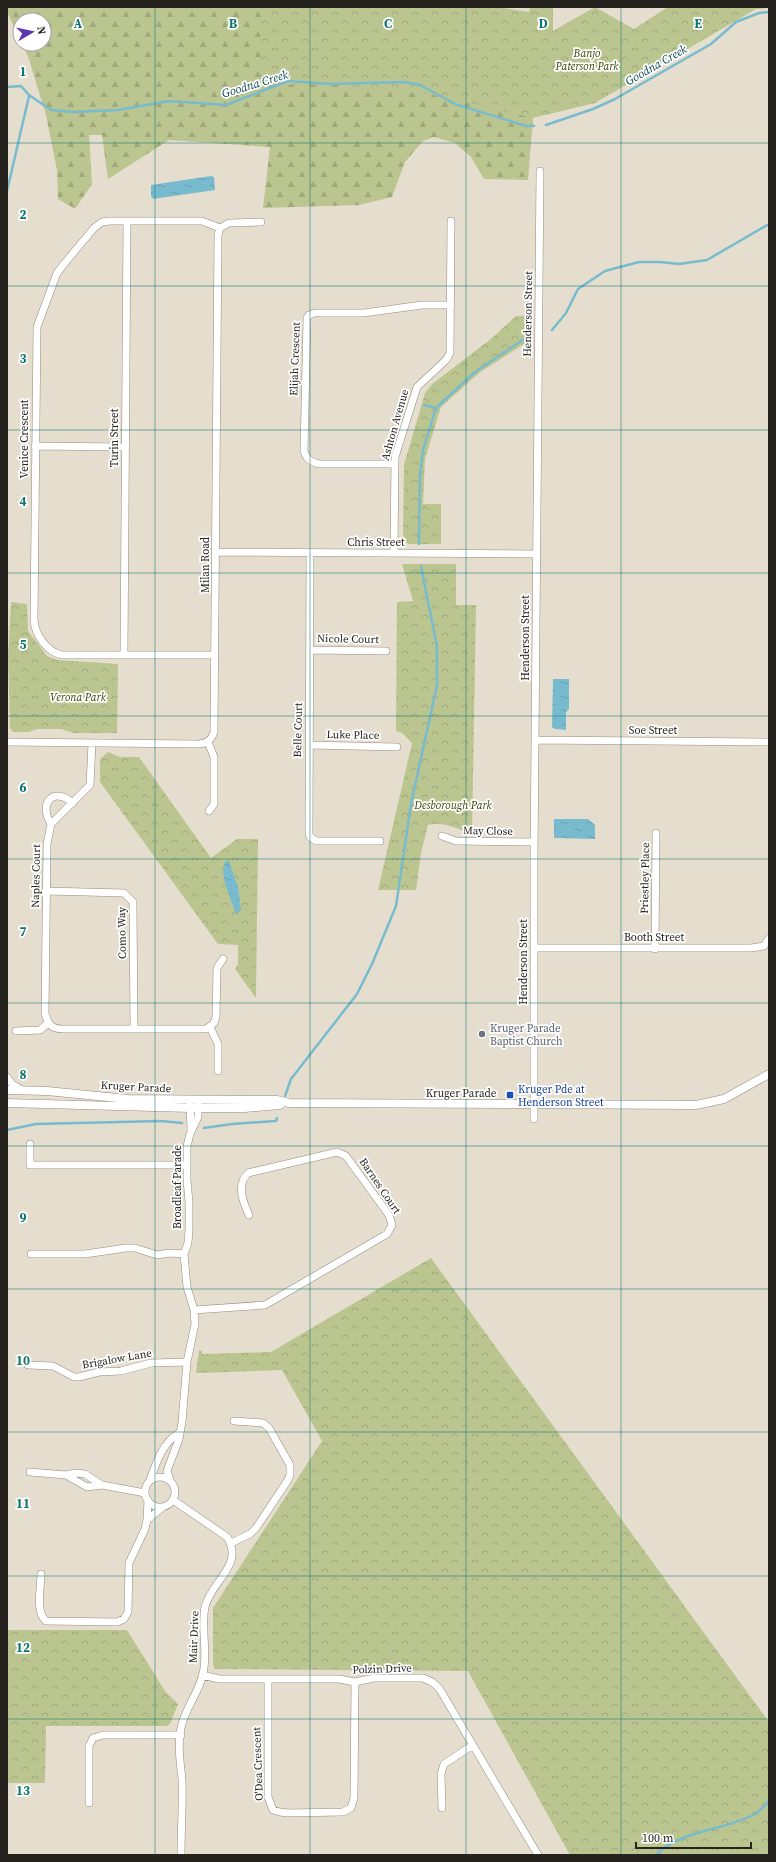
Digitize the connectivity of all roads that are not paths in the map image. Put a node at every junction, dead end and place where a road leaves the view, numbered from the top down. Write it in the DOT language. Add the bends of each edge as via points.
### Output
graph roads {
  1 [pos="540,171"];
  2 [pos="127,221"];
  3 [pos="452,221"];
  4 [pos="261,222"];
  5 [pos="220,228"];
  6 [pos="451,305"];
  7 [pos="35,446"];
  8 [pos="125,447"];
  9 [pos="394,464"];
  10 [pos="216,552"];
  11 [pos="310,553"];
  12 [pos="394,553"];
  13 [pos="537,554"];
  14 [pos="310,650"];
  15 [pos="386,651"];
  16 [pos="124,654"];
  17 [pos="215,655"];
  18 [pos="536,740"];
  19 [pos="7,742"];
  20 [pos="208,742"];
  21 [pos="769,742"];
  22 [pos="92,743"];
  23 [pos="309,745"];
  24 [pos="397,747"];
  25 [pos="73,803"];
  26 [pos="209,811"];
  27 [pos="51,824"];
  28 [pos="656,833"];
  29 [pos="442,836"];
  30 [pos="380,841"];
  31 [pos="534,842"];
  32 [pos="47,891"];
  33 [pos="769,938"];
  34 [pos="534,948"];
  35 [pos="655,949"];
  36 [pos="223,959"];
  37 [pos="48,1024"];
  38 [pos="210,1027"];
  39 [pos="134,1029"];
  40 [pos="16,1031"];
  41 [pos="218,1070"];
  42 [pos="769,1074"];
  43 [pos="7,1077"];
  44 [pos="7,1090"];
  45 [pos="22,1090"];
  46 [pos="7,1103"];
  47 [pos="194,1104"];
  48 [pos="534,1104"];
  49 [pos="534,1119"];
  50 [pos="30,1144"];
  51 [pos="186,1165"];
  52 [pos="249,1214"];
  53 [pos="31,1254"];
  54 [pos="184,1254"];
  55 [pos="194,1310"];
  56 [pos="187,1362"];
  57 [pos="28,1365"];
  58 [pos="234,1421"];
  59 [pos="179,1433"];
  60 [pos="30,1472"];
  61 [pos="66,1475"];
  62 [pos="150,1480"];
  63 [pos="170,1480"];
  64 [pos="102,1485"];
  65 [pos="146,1497"];
  66 [pos="174,1500"];
  67 [pos="163,1507"];
  68 [pos="147,1520"];
  69 [pos="231,1543"];
  70 [pos="41,1574"];
  71 [pos="202,1675"];
  72 [pos="268,1678"];
  73 [pos="355,1682"];
  74 [pos="181,1735"];
  75 [pos="473,1745"];
  76 [pos="89,1803"];
  77 [pos="442,1808"];
  78 [pos="181,1855"];
  79 [pos="538,1855"];
  1 -- 13 [label="street, Henderson Street"];
  2 -- 5 [label="street, Venice Crescent" via="202,221"];
  2 -- 7 [label="street, Venice Crescent" via="106,221 98,224 57,273 36,333"];
  2 -- 8 [label="street, Turin Street"];
  3 -- 6 [label="street, Ashton Avenue"];
  4 -- 5 [label="street" via="229,223"];
  5 -- 10 [label="street, Milan Road"];
  6 -- 9 [label="street, Ashton Avenue" via="450,353 446,360 417,387"];
  6 -- 9 [label="street, Elijah Crescent" via="422,305 364,313 308,315 305,456 319,464"];
  7 -- 8 [label="street"];
  7 -- 16 [label="street, Venice Crescent" via="36,631 48,648 56,654"];
  8 -- 16 [label="street, Turin Street"];
  9 -- 12 [label="street, Ashton Avenue"];
  10 -- 11 [label="street, Chris Street"];
  10 -- 17 [label="street, Milan Road"];
  11 -- 12 [label="street, Chris Street"];
  11 -- 14 [label="street, Belle Court"];
  12 -- 13 [label="street, Chris Street"];
  13 -- 18 [label="street, Henderson Street"];
  14 -- 15 [label="street, Nicole Court"];
  14 -- 23 [label="street, Belle Court"];
  16 -- 17 [label="street, Venice Crescent"];
  17 -- 20 [label="street, Milan Road" via="214,732"];
  18 -- 21 [label="street, Soe Street"];
  18 -- 31 [label="street, Henderson Street"];
  19 -- 22 [label="street"];
  20 -- 22 [label="street"];
  20 -- 26 [label="street" via="214,757 214,804"];
  22 -- 25 [label="street" via="90,785"];
  23 -- 24 [label="street, Luke Place"];
  23 -- 30 [label="street, Belle Court" via="310,837 322,841"];
  25 -- 27 [label="street"];
  25 -- 27 [label="street, Naples Court" via="61,796 48,800 45,810"];
  27 -- 32 [label="street, Naples Court" via="47,844"];
  28 -- 35 [label="street, Priestley Place"];
  29 -- 31 [label="street, May Close" via="456,841"];
  31 -- 34 [label="street, Henderson Street"];
  32 -- 37 [label="street, Naples Court" via="45,1013"];
  32 -- 39 [label="street, Como Way" via="124,893 133,902"];
  33 -- 35 [label="street, Booth Street" via="764,946 758,948"];
  34 -- 35 [label="street, Booth Street"];
  34 -- 48 [label="street, Henderson Street"];
  36 -- 38 [label="street" via="217,968 216,1017"];
  37 -- 39 [label="street" via="57,1029"];
  37 -- 40 [label="street" via="40,1030"];
  38 -- 39 [label="street" via="199,1030"];
  38 -- 41 [label="street" via="218,1044"];
  42 -- 48 [label="street, Kruger Parade" via="724,1099 703,1104"];
  43 -- 45 [label="street" via="12,1084"];
  44 -- 45 [label="street, Kruger Parade"];
  45 -- 47 [label="street, Kruger Parade"];
  46 -- 47 [label="street, Kruger Parade"];
  47 -- 48 [label="street, Kruger Parade" via="277,1100 289,1103"];
  47 -- 51 [label="street, Broadleaf Parade" via="198,1117 191,1130"];
  48 -- 49 [label="street, Henderson Street"];
  50 -- 51 [label="street" via="30,1165"];
  51 -- 54 [label="street, Broadleaf Parade" via="189,1230"];
  52 -- 55 [label="street, Barnes Court" via="243,1203 242,1188 242,1180 248,1173 337,1152 346,1156 389,1215 392,1225 387,1234 265,1305"];
  53 -- 54 [label="street" via="85,1254 136,1248 157,1255"];
  54 -- 55 [label="street, Broadleaf Parade" via="187,1287"];
  55 -- 56 [label="street, Broadleaf Parade" via="195,1324"];
  56 -- 57 [label="street, Brigalow Lane" via="151,1363 121,1371 99,1372 79,1377 53,1366"];
  56 -- 59 [label="street, Broadleaf Parade" via="184,1410"];
  58 -- 69 [label="street" via="263,1423 269,1428 291,1471 288,1480 256,1528 250,1534"];
  59 -- 62 [label="street" via="166,1446"];
  59 -- 63 [label="street, Broadleaf Parade" via="167,1470"];
  60 -- 61 [label="street"];
  61 -- 64 [label="street" via="87,1487"];
  61 -- 64 [label="street" via="85,1474"];
  62 -- 63 [label="street" via="160,1477"];
  62 -- 65 [label="street" via="146,1486"];
  63 -- 66 [label="street" via="176,1490"];
  64 -- 65 [label="street"];
  65 -- 67 [label="street" via="155,1507"];
  65 -- 68 [label="street"];
  66 -- 67 [label="street"];
  66 -- 69 [label="street" via="222,1532"];
  67 -- 68 [label="street"];
  68 -- 70 [label="street" via="129,1563 128,1612 121,1621 46,1621 40,1610"];
  69 -- 71 [label="street, Mair Drive" via="231,1563 205,1607"];
  71 -- 72 [label="street, Polzin Drive" via="219,1679"];
  71 -- 74 [label="street, Mair Drive" via="184,1719"];
  72 -- 73 [label="street, Polzin Drive" via="339,1679"];
  72 -- 73 [label="street, O'Dea Crescent" via="268,1797 273,1810 288,1813 342,1812 351,1808 354,1798"];
  73 -- 75 [label="street, Polzin Drive" via="374,1678 423,1678 432,1682 439,1688"];
  74 -- 76 [label="street" via="103,1735 93,1738 89,1746"];
  74 -- 78 [label="street, Mair Drive"];
  75 -- 77 [label="street" via="444,1764 441,1774"];
  75 -- 79 [label="street, Polzin Drive"];
}
